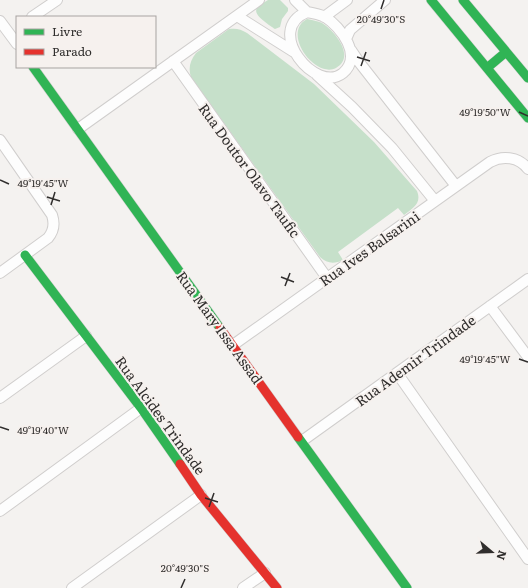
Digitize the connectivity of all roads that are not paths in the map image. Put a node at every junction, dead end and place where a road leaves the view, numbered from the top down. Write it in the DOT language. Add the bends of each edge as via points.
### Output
graph roads {
  1 [pos="57,0"];
  2 [pos="259,0"];
  3 [pos="295,0"];
  4 [pos="347,0"];
  5 [pos="385,0"];
  6 [pos="431,0"];
  7 [pos="463,0"];
  8 [pos="374,3"];
  9 [pos="307,12"];
  10 [pos="33,16"];
  11 [pos="237,16"];
  12 [pos="324,17"];
  13 [pos="0,21"];
  14 [pos="13,31"];
  15 [pos="16,41"];
  16 [pos="348,43"];
  17 [pos="294,52"];
  18 [pos="506,52"];
  19 [pos="173,61"];
  20 [pos="34,68"];
  21 [pos="487,68"];
  22 [pos="316,74"];
  23 [pos="528,78"];
  24 [pos="528,118"];
  25 [pos="78,129"];
  26 [pos="0,140"];
  27 [pos="528,169"];
  28 [pos="456,186"];
  29 [pos="436,201"];
  30 [pos="25,255"];
  31 [pos="0,273"];
  32 [pos="327,278"];
  33 [pos="528,279"];
  34 [pos="490,306"];
  35 [pos="86,336"];
  36 [pos="233,345"];
  37 [pos="528,357"];
  38 [pos="397,373"];
  39 [pos="0,398"];
  40 [pos="141,408"];
  41 [pos="302,442"];
  42 [pos="201,495"];
  43 [pos="0,511"];
  44 [pos="528,559"];
  45 [pos="265,573"];
  46 [pos="72,588"];
  47 [pos="243,588"];
  48 [pos="276,588"];
  49 [pos="407,588"];
  1 -- 10 [label="street"];
  2 -- 11 [label="street"];
  3 -- 9 [label="street"];
  4 -- 12 [label="street"];
  5 -- 8 [label="street"];
  6 -- 21 [label="street"];
  7 -- 18 [label="street"];
  8 -- 16 [label="street" via="350,30"];
  9 -- 12 [label="street"];
  9 -- 17 [label="street" via="295,20 290,33"];
  11 -- 17 [label="street"];
  11 -- 19 [label="street"];
  12 -- 16 [label="street" via="340,31"];
  13 -- 14 [label="street"];
  14 -- 15 [label="street"];
  16 -- 22 [label="street" via="351,62 344,72 330,77"];
  16 -- 28 [label="street" via="359,62"];
  17 -- 22 [label="street"];
  18 -- 21 [label="street"];
  18 -- 23 [label="street"];
  19 -- 25 [label="street"];
  19 -- 32 [label="street, Rua Doutor Olavo Taufic"];
  20 -- 25 [label="street, Rua Mary Issa Assad"];
  21 -- 24 [label="street"];
  22 -- 29 [label="street" via="392,148"];
  25 -- 36 [label="street, Rua Mary Issa Assad"];
  26 -- 30 [label="street" via="54,219 54,228 48,238"];
  27 -- 28 [label="street, Rua Ives Balsarini" via="517,160 499,158"];
  28 -- 29 [label="street, Rua Ives Balsarini"];
  29 -- 32 [label="street, Rua Ives Balsarini"];
  30 -- 31 [label="street"];
  30 -- 35 [label="street, Rua Alcides Trindade"];
  32 -- 36 [label="street, Rua Ives Balsarini"];
  33 -- 34 [label="street, Rua Ademir Trindade"];
  34 -- 37 [label="street"];
  34 -- 38 [label="street, Rua Ademir Trindade"];
  35 -- 39 [label="street"];
  35 -- 40 [label="street, Rua Alcides Trindade"];
  36 -- 41 [label="street, Rua Mary Issa Assad"];
  38 -- 41 [label="street, Rua Ademir Trindade"];
  38 -- 44 [label="street"];
  40 -- 42 [label="street, Rua Alcides Trindade"];
  40 -- 43 [label="street"];
  41 -- 49 [label="street, Rua Mary Issa Assad"];
  42 -- 45 [label="street, Rua Alcides Trindade"];
  42 -- 46 [label="street"];
  45 -- 47 [label="street"];
  45 -- 48 [label="street, Rua Alcides Trindade"];
}
